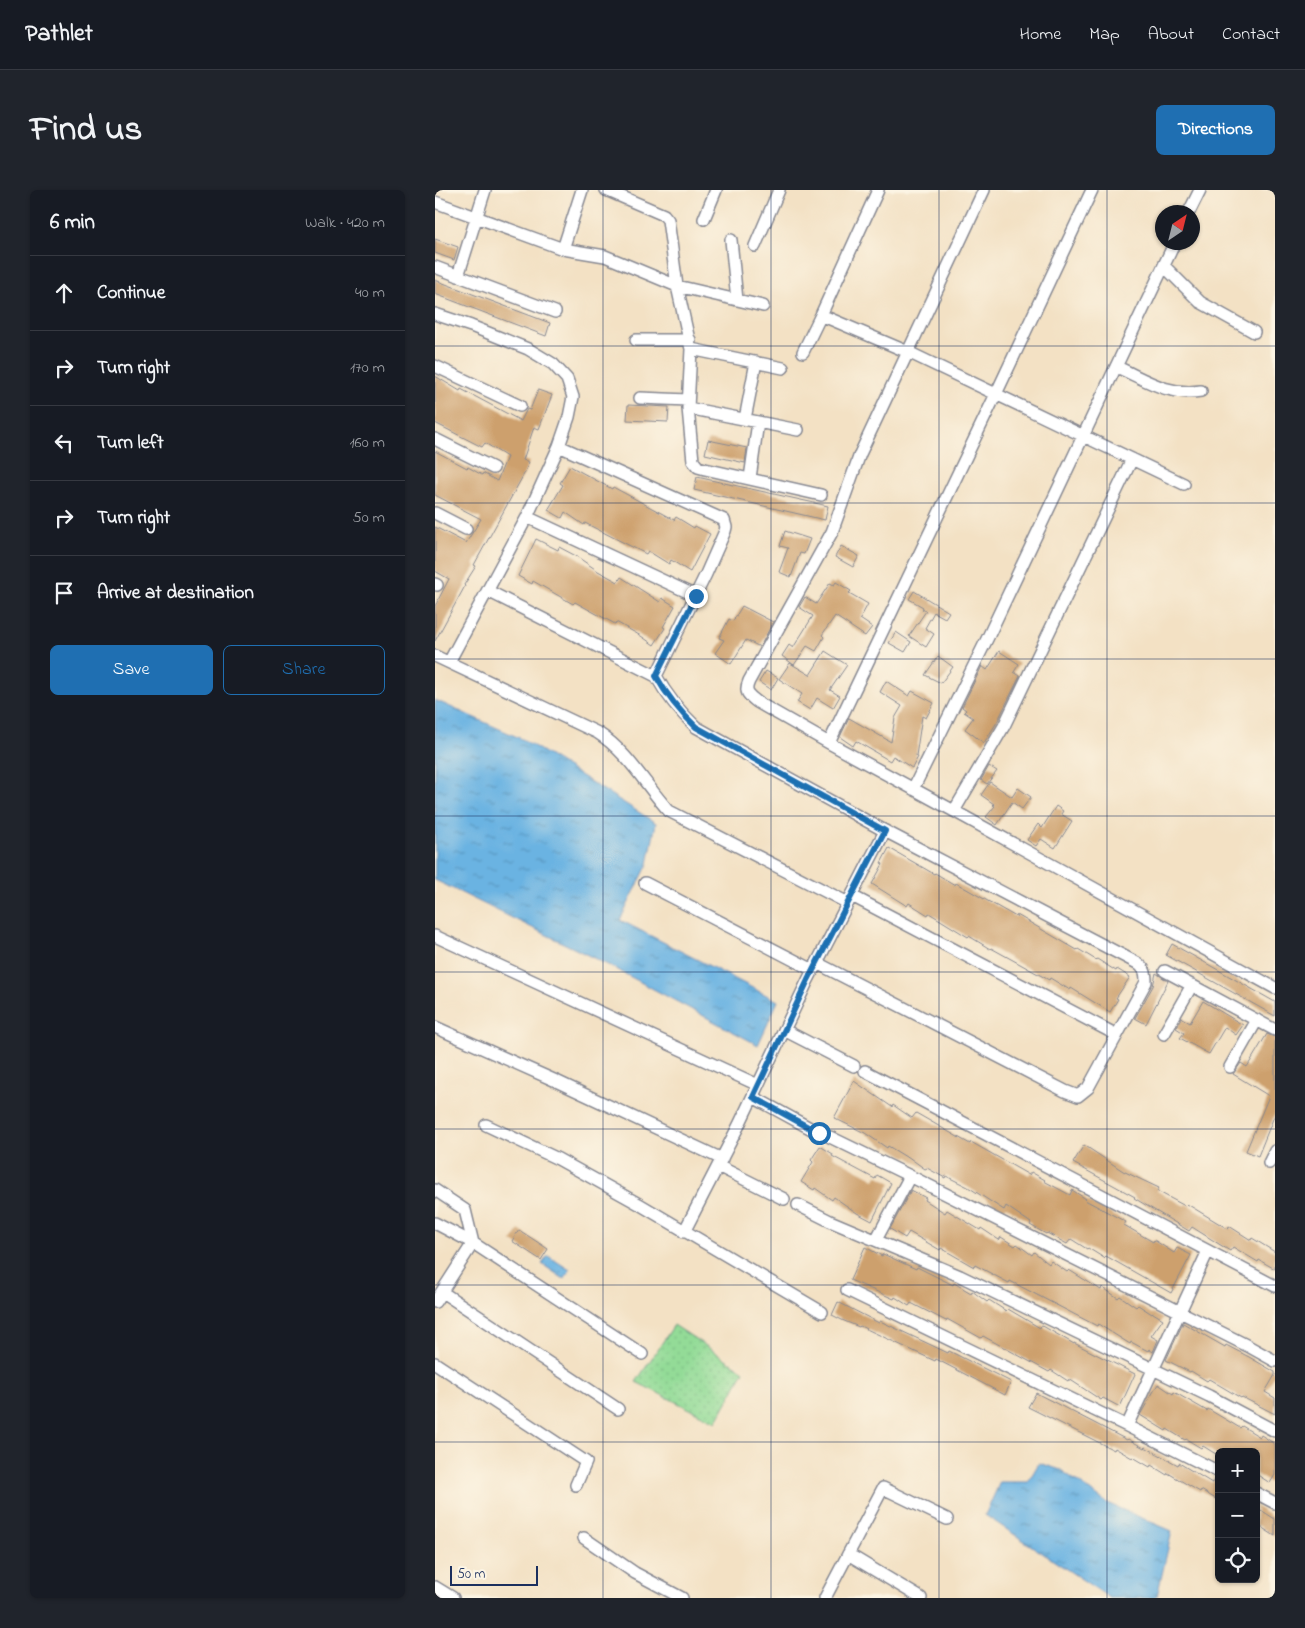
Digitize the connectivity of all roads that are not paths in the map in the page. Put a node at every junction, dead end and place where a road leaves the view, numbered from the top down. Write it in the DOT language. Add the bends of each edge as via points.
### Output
graph roads {
  1 [pos="485,190"];
  2 [pos="606,190"];
  3 [pos="716,190"];
  4 [pos="779,190"];
  5 [pos="879,190"];
  6 [pos="984,190"];
  7 [pos="1092,190"];
  8 [pos="1200,190"];
  9 [pos="578,191"];
  10 [pos="435,202"];
  11 [pos="1192,205"];
  12 [pos="476,218"];
  13 [pos="704,219"];
  14 [pos="731,240"];
  15 [pos="755,246"];
  16 [pos="563,249"];
  17 [pos="1171,250"];
  18 [pos="1164,266"];
  19 [pos="435,267"];
  20 [pos="458,276"];
  21 [pos="677,286"];
  22 [pos="737,300"];
  23 [pos="763,306"];
  24 [pos="555,312"];
  25 [pos="435,314"];
  26 [pos="821,315"];
  27 [pos="1254,332"];
  28 [pos="636,340"];
  29 [pos="690,345"];
  30 [pos="803,352"];
  31 [pos="908,352"];
  32 [pos="757,362"];
  33 [pos="435,366"];
  34 [pos="1117,366"];
  35 [pos="783,368"];
  36 [pos="1201,391"];
  37 [pos="997,394"];
  38 [pos="640,398"];
  39 [pos="687,404"];
  40 [pos="521,406"];
  41 [pos="745,419"];
  42 [pos="758,422"];
  43 [pos="799,430"];
  44 [pos="1083,435"];
  45 [pos="435,439"];
  46 [pos="559,446"];
  47 [pos="1132,459"];
  48 [pos="493,468"];
  49 [pos="751,478"];
  50 [pos="1184,484"];
  51 [pos="821,495"];
  52 [pos="435,513"];
  53 [pos="527,517"];
  54 [pos="466,529"];
  55 [pos="488,591"];
  56 [pos="696,596"];
  57 [pos="435,656"];
  58 [pos="449,662"];
  59 [pos="656,676"];
  60 [pos="829,743"];
  61 [pos="913,788"];
  62 [pos="954,811"];
  63 [pos="885,831"];
  64 [pos="645,883"];
  65 [pos="850,899"];
  66 [pos="435,936"];
  67 [pos="815,966"];
  68 [pos="1165,970"];
  69 [pos="1192,985"];
  70 [pos="1275,988"];
  71 [pos="1257,1020"];
  72 [pos="435,1027"];
  73 [pos="784,1030"];
  74 [pos="1275,1030"];
  75 [pos="1164,1034"];
  76 [pos="1117,1035"];
  77 [pos="1230,1068"];
  78 [pos="758,1085"];
  79 [pos="753,1097"];
  80 [pos="486,1125"];
  81 [pos="1275,1151"];
  82 [pos="720,1163"];
  83 [pos="1269,1163"];
  84 [pos="909,1176"];
  85 [pos="435,1190"];
  86 [pos="784,1199"];
  87 [pos="799,1205"];
  88 [pos="435,1223"];
  89 [pos="684,1232"];
  90 [pos="876,1240"];
  91 [pos="473,1243"];
  92 [pos="1208,1251"];
  93 [pos="1275,1286"];
  94 [pos="847,1290"];
  95 [pos="437,1297"];
  96 [pos="822,1312"];
  97 [pos="1180,1312"];
  98 [pos="642,1354"];
  99 [pos="1275,1361"];
  100 [pos="435,1363"];
  101 [pos="1153,1369"];
  102 [pos="618,1409"];
  103 [pos="1127,1426"];
  104 [pos="1275,1431"];
  105 [pos="1215,1470"];
  106 [pos="575,1485"];
  107 [pos="1260,1495"];
  108 [pos="1275,1503"];
  109 [pos="947,1519"];
  110 [pos="584,1538"];
  111 [pos="848,1554"];
  112 [pos="435,1587"];
  113 [pos="449,1597"];
  114 [pos="682,1598"];
  115 [pos="825,1598"];
  116 [pos="921,1598"];
  1 -- 12 [label="street"];
  2 -- 21 [label="street" via="667,217"];
  3 -- 13 [label="street"];
  4 -- 15 [label="street"];
  5 -- 26 [label="street"];
  6 -- 31 [label="street"];
  7 -- 37 [label="street"];
  8 -- 11 [label="street"];
  9 -- 16 [label="street"];
  10 -- 12 [label="street"];
  12 -- 16 [label="street"];
  12 -- 20 [label="street"];
  14 -- 22 [label="street"];
  16 -- 21 [label="street" via="605,256"];
  17 -- 18 [label="street"];
  18 -- 27 [label="street" via="1200,302"];
  18 -- 34 [label="street"];
  19 -- 20 [label="street"];
  20 -- 24 [label="street"];
  21 -- 22 [label="street"];
  21 -- 29 [label="street"];
  22 -- 23 [label="street"];
  25 -- 46 [label="street" via="528,349 553,364 567,379 573,397"];
  26 -- 30 [label="street"];
  26 -- 31 [label="street"];
  28 -- 29 [label="street"];
  29 -- 32 [label="street"];
  29 -- 39 [label="street"];
  31 -- 37 [label="street"];
  31 -- 60 [label="street" via="860,454 832,532 746,688 750,697"];
  32 -- 35 [label="street"];
  32 -- 41 [label="street"];
  33 -- 40 [label="street"];
  34 -- 36 [label="street" via="1175,392"];
  34 -- 44 [label="street"];
  37 -- 44 [label="street"];
  37 -- 60 [label="street"];
  38 -- 39 [label="street"];
  39 -- 41 [label="street"];
  39 -- 49 [label="street" via="695,465"];
  41 -- 42 [label="street"];
  42 -- 43 [label="street"];
  42 -- 49 [label="street"];
  44 -- 47 [label="street"];
  44 -- 61 [label="street"];
  45 -- 48 [label="street"];
  46 -- 53 [label="street"];
  46 -- 56 [label="street" via="724,520 725,531"];
  47 -- 50 [label="street"];
  47 -- 62 [label="street" via="1004,726"];
  49 -- 51 [label="street"];
  52 -- 54 [label="street"];
  53 -- 55 [label="street"];
  53 -- 56 [label="street"];
  55 -- 58 [label="street"];
  55 -- 59 [label="street"];
  56 -- 59 [label="street"];
  57 -- 58 [label="street"];
  58 -- 65 [label="street" via="598,733 621,752 669,811"];
  59 -- 63 [label="street" via="679,712 696,727"];
  60 -- 61 [label="street"];
  61 -- 62 [label="street"];
  62 -- 70 [label="street"];
  63 -- 65 [label="street"];
  63 -- 76 [label="street" via="1143,967 1146,982"];
  64 -- 67 [label="street"];
  65 -- 67 [label="street"];
  65 -- 76 [label="street"];
  66 -- 78 [label="street"];
  67 -- 73 [label="street"];
  67 -- 76 [label="street" via="1072,1095 1078,1096 1088,1088"];
  68 -- 69 [label="street"];
  69 -- 71 [label="street"];
  69 -- 75 [label="street"];
  71 -- 74 [label="street"];
  71 -- 77 [label="street"];
  72 -- 82 [label="street" via="556,1081"];
  73 -- 78 [label="street"];
  73 -- 92 [label="street"];
  78 -- 79 [label="street"];
  79 -- 82 [label="street"];
  79 -- 84 [label="street"];
  80 -- 89 [label="street" via="558,1158"];
  81 -- 83 [label="street"];
  82 -- 86 [label="street"];
  82 -- 89 [label="street"];
  84 -- 90 [label="street"];
  84 -- 97 [label="street"];
  85 -- 91 [label="street" via="465,1210"];
  87 -- 90 [label="street"];
  88 -- 91 [label="street"];
  89 -- 96 [label="street"];
  90 -- 101 [label="street" via="960,1276"];
  91 -- 95 [label="street"];
  91 -- 98 [label="street"];
  92 -- 93 [label="street"];
  92 -- 97 [label="street"];
  94 -- 103 [label="street"];
  95 -- 102 [label="street"];
  97 -- 99 [label="street"];
  97 -- 101 [label="street"];
  100 -- 106 [label="street" via="586,1462"];
  101 -- 103 [label="street"];
  101 -- 104 [label="street"];
  103 -- 105 [label="street"];
  107 -- 108 [label="street"];
  109 -- 111 [label="street" via="883,1488"];
  110 -- 114 [label="street" via="635,1573"];
  111 -- 115 [label="street"];
  111 -- 116 [label="street"];
  112 -- 113 [label="street"];
}
